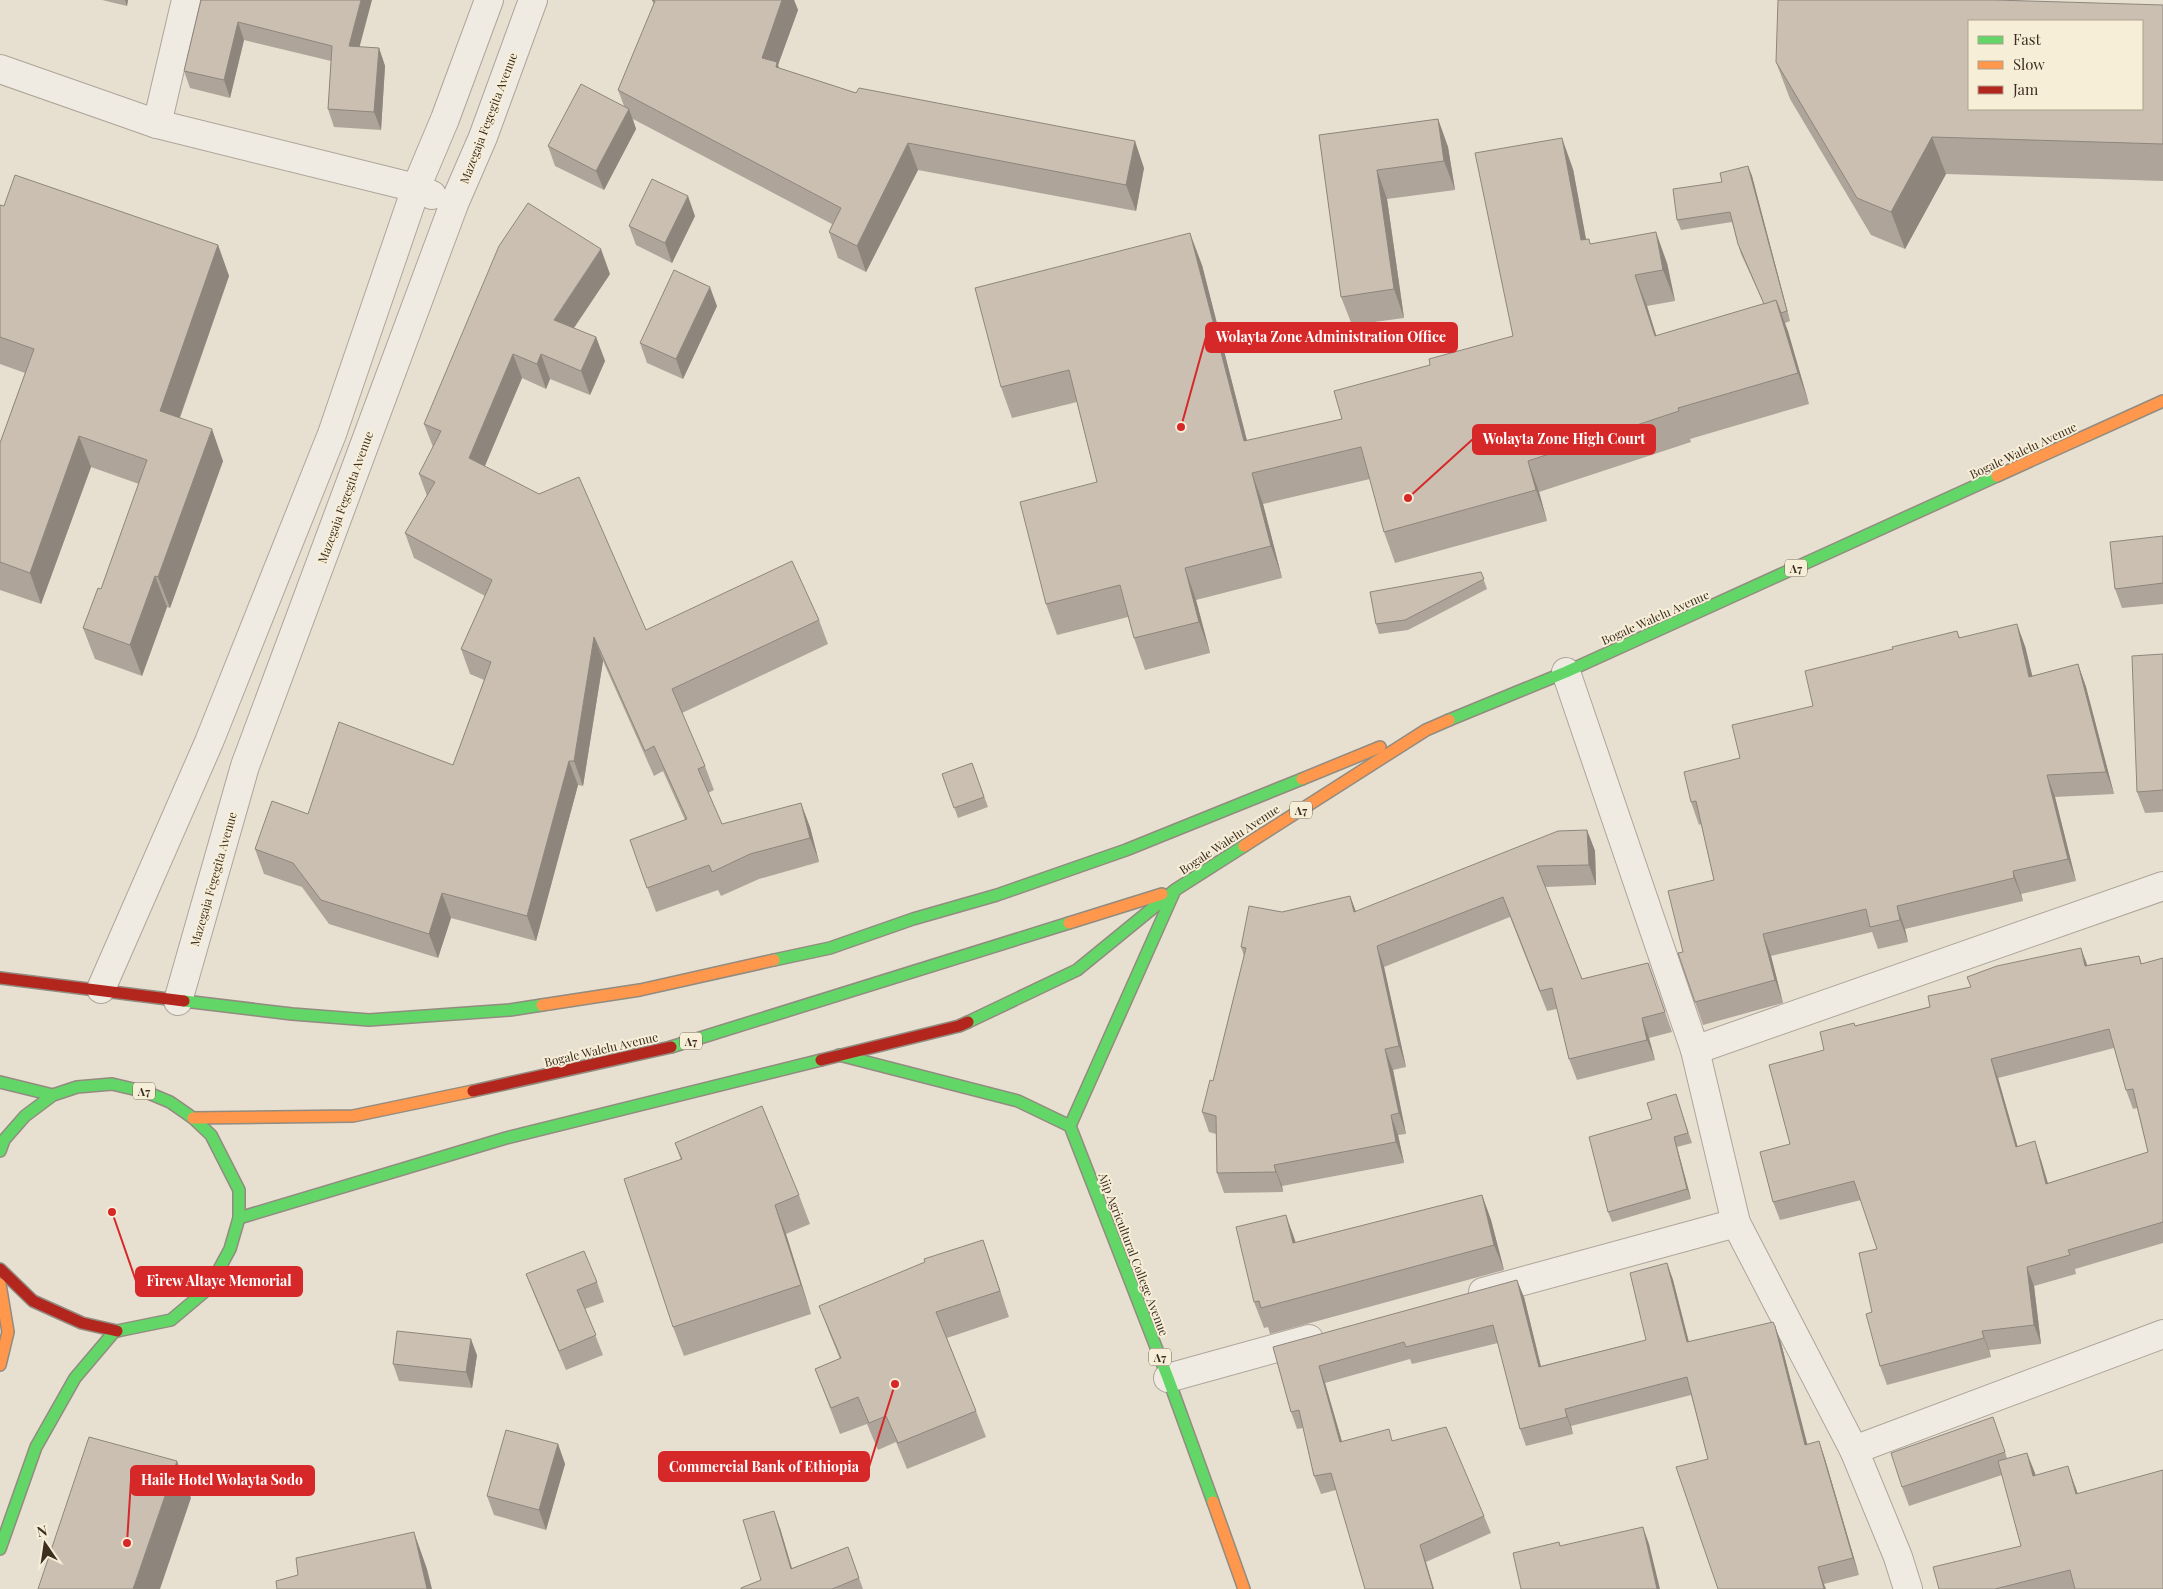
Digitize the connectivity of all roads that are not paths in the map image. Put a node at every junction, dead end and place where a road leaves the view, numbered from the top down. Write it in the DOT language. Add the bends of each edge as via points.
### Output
graph roads {
  1 [pos="186,0"];
  2 [pos="489,0"];
  3 [pos="534,0"];
  4 [pos="0,69"];
  5 [pos="157,124"];
  6 [pos="416,188"];
  7 [pos="454,204"];
  8 [pos="2163,401"];
  9 [pos="1566,672"];
  10 [pos="1426,730"];
  11 [pos="2163,886"];
  12 [pos="1175,890"];
  13 [pos="0,978"];
  14 [pos="101,989"];
  15 [pos="178,1001"];
  16 [pos="1695,1050"];
  17 [pos="839,1055"];
  18 [pos="0,1082"];
  19 [pos="53,1095"];
  20 [pos="193,1118"];
  21 [pos="1070,1126"];
  22 [pos="0,1151"];
  23 [pos="239,1218"];
  24 [pos="1736,1223"];
  25 [pos="0,1269"];
  26 [pos="0,1284"];
  27 [pos="1457,1299"];
  28 [pos="114,1332"];
  29 [pos="1332,1333"];
  30 [pos="2163,1334"];
  31 [pos="0,1365"];
  32 [pos="1168,1378"];
  33 [pos="1854,1450"];
  34 [pos="0,1549"];
  35 [pos="1244,1589"];
  36 [pos="1908,1589"];
  1 -- 5 [label="street"];
  2 -- 6 [label="street"];
  3 -- 7 [label="street, Mazegaja Fegegita Avenue" via="483,137"];
  4 -- 5 [label="street"];
  5 -- 6 [label="street"];
  6 -- 7 [label="street"];
  6 -- 14 [label="street" via="332,434 209,742"];
  7 -- 15 [label="street, Mazegaja Fegegita Avenue" via="246,766"];
  8 -- 9 [label="main road, Bogale Walelu Avenue / A7"];
  9 -- 10 [label="main road, Bogale Walelu Avenue / A7"];
  9 -- 16 [label="street"];
  10 -- 12 [label="main road, Bogale Walelu Avenue / A7"];
  10 -- 15 [label="main road" via="1344,760 1126,850 830,948 742,969 640,990 510,1010 369,1020"];
  11 -- 16 [label="street"];
  12 -- 17 [label="main road, Bogale Walelu Avenue / A7" via="1077,970 959,1026"];
  12 -- 20 [label="main road, Bogale Walelu Avenue / A7" via="671,1047 353,1116"];
  12 -- 21 [label="main road"];
  13 -- 14 [label="main road"];
  14 -- 15 [label="main road"];
  16 -- 24 [label="street"];
  17 -- 21 [label="main road, A7" via="1018,1101"];
  17 -- 23 [label="main road, Bogale Walelu Avenue / A7" via="506,1138"];
  18 -- 19 [label="main road"];
  19 -- 20 [label="main road, A7" via="77,1087 112,1084 170,1102"];
  19 -- 22 [label="main road, A7" via="25,1116 4,1140"];
  20 -- 23 [label="main road, A7" via="211,1135 224,1157 238,1190"];
  21 -- 32 [label="main road, Ajip Agricultural College Avenue / A7"];
  23 -- 28 [label="main road, A7" via="230,1249 209,1288 171,1320"];
  24 -- 27 [label="street"];
  24 -- 33 [label="street"];
  25 -- 28 [label="main road, A7" via="33,1301 82,1323"];
  26 -- 31 [label="main road" via="8,1332"];
  28 -- 34 [label="main road" via="75,1378 36,1447"];
  29 -- 32 [label="street"];
  30 -- 33 [label="street"];
  32 -- 35 [label="main road, Ajip Agricultural College Avenue / A7"];
  33 -- 36 [label="street"];
}
